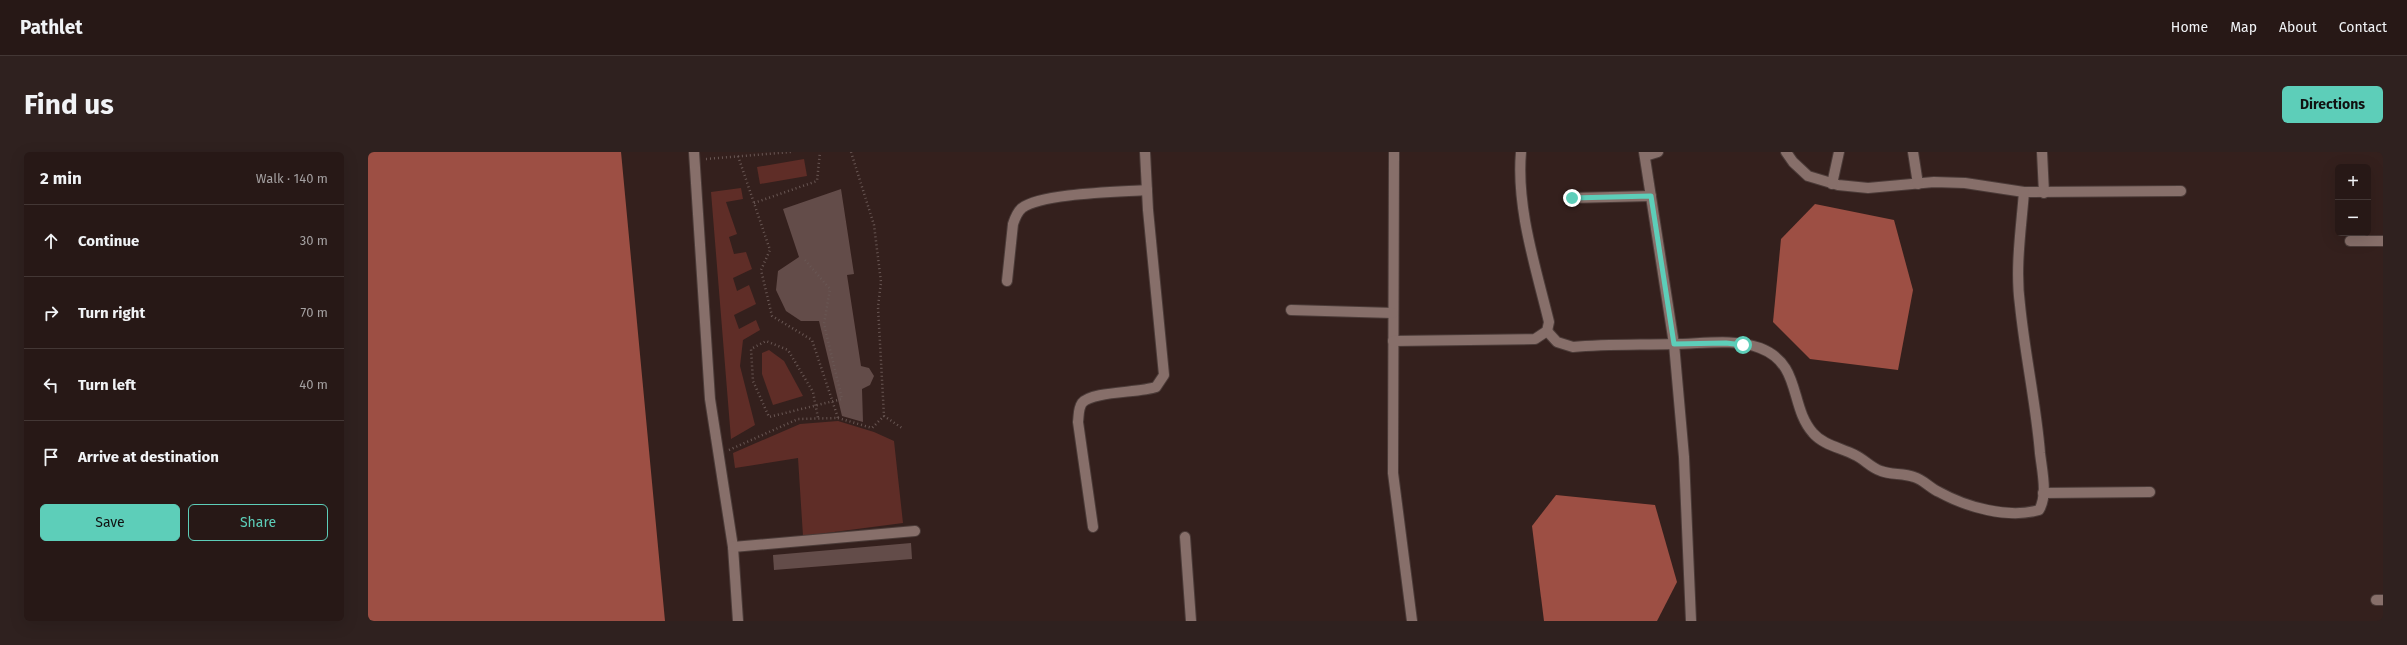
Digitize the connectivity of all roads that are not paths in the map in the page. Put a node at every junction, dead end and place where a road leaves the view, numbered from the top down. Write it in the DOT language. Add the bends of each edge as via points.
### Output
graph roads {
  1 [pos="1145,152"];
  2 [pos="1394,152"];
  3 [pos="1521,152"];
  4 [pos="1658,152"];
  5 [pos="1786,152"];
  6 [pos="1839,152"];
  7 [pos="1913,152"];
  8 [pos="2042,152"];
  9 [pos="1644,154"];
  10 [pos="694,156"];
  11 [pos="1832,184"];
  12 [pos="1918,184"];
  13 [pos="1147,190"];
  14 [pos="2181,191"];
  15 [pos="2024,192"];
  16 [pos="2044,193"];
  17 [pos="1651,196"];
  18 [pos="1572,198"];
  19 [pos="2350,241"];
  20 [pos="2383,241"];
  21 [pos="1007,281"];
  22 [pos="1291,310"];
  23 [pos="1393,313"];
  24 [pos="1547,331"];
  25 [pos="1393,341"];
  26 [pos="1674,344"];
  27 [pos="2150,492"];
  28 [pos="2043,493"];
  29 [pos="1092,527"];
  30 [pos="916,531"];
  31 [pos="1185,537"];
  32 [pos="733,547"];
  33 [pos="738,621"];
  34 [pos="1191,621"];
  35 [pos="1412,621"];
  36 [pos="1691,621"];
  1 -- 13 [label="street"];
  2 -- 23 [label="street"];
  3 -- 24 [label="street" via="1522,195 1549,322"];
  4 -- 9 [label="street"];
  5 -- 11 [label="street" via="1808,176"];
  6 -- 11 [label="street"];
  7 -- 12 [label="street"];
  8 -- 16 [label="street"];
  9 -- 17 [label="street"];
  10 -- 32 [label="street" via="710,399"];
  11 -- 12 [label="street" via="1868,188"];
  12 -- 15 [label="street" via="1965,183"];
  13 -- 21 [label="street" via="1048,199 1022,208 1015,216 1013,224"];
  13 -- 29 [label="street" via="1164,375 1156,388 1095,397 1081,404 1078,422"];
  14 -- 16 [label="street"];
  15 -- 16 [label="street"];
  15 -- 28 [label="street" via="2018,259 2020,304 2039,433"];
  17 -- 18 [label="street"];
  17 -- 26 [label="street"];
  19 -- 20 [label="street"];
  22 -- 23 [label="street"];
  23 -- 25 [label="street"];
  24 -- 25 [label="street" via="1534,339"];
  24 -- 26 [label="street" via="1557,342 1573,347"];
  25 -- 35 [label="street" via="1393,473"];
  26 -- 28 [label="street" via="1726,343 1760,348 1775,356 1785,366 1807,424 1813,433 1823,441 1856,455 1882,472 1914,477 1958,501 1984,509 2018,513 2039,510 2043,503"];
  26 -- 36 [label="street" via="1684,457"];
  27 -- 28 [label="street"];
  30 -- 32 [label="street"];
  31 -- 34 [label="street"];
  32 -- 33 [label="street"];
}
